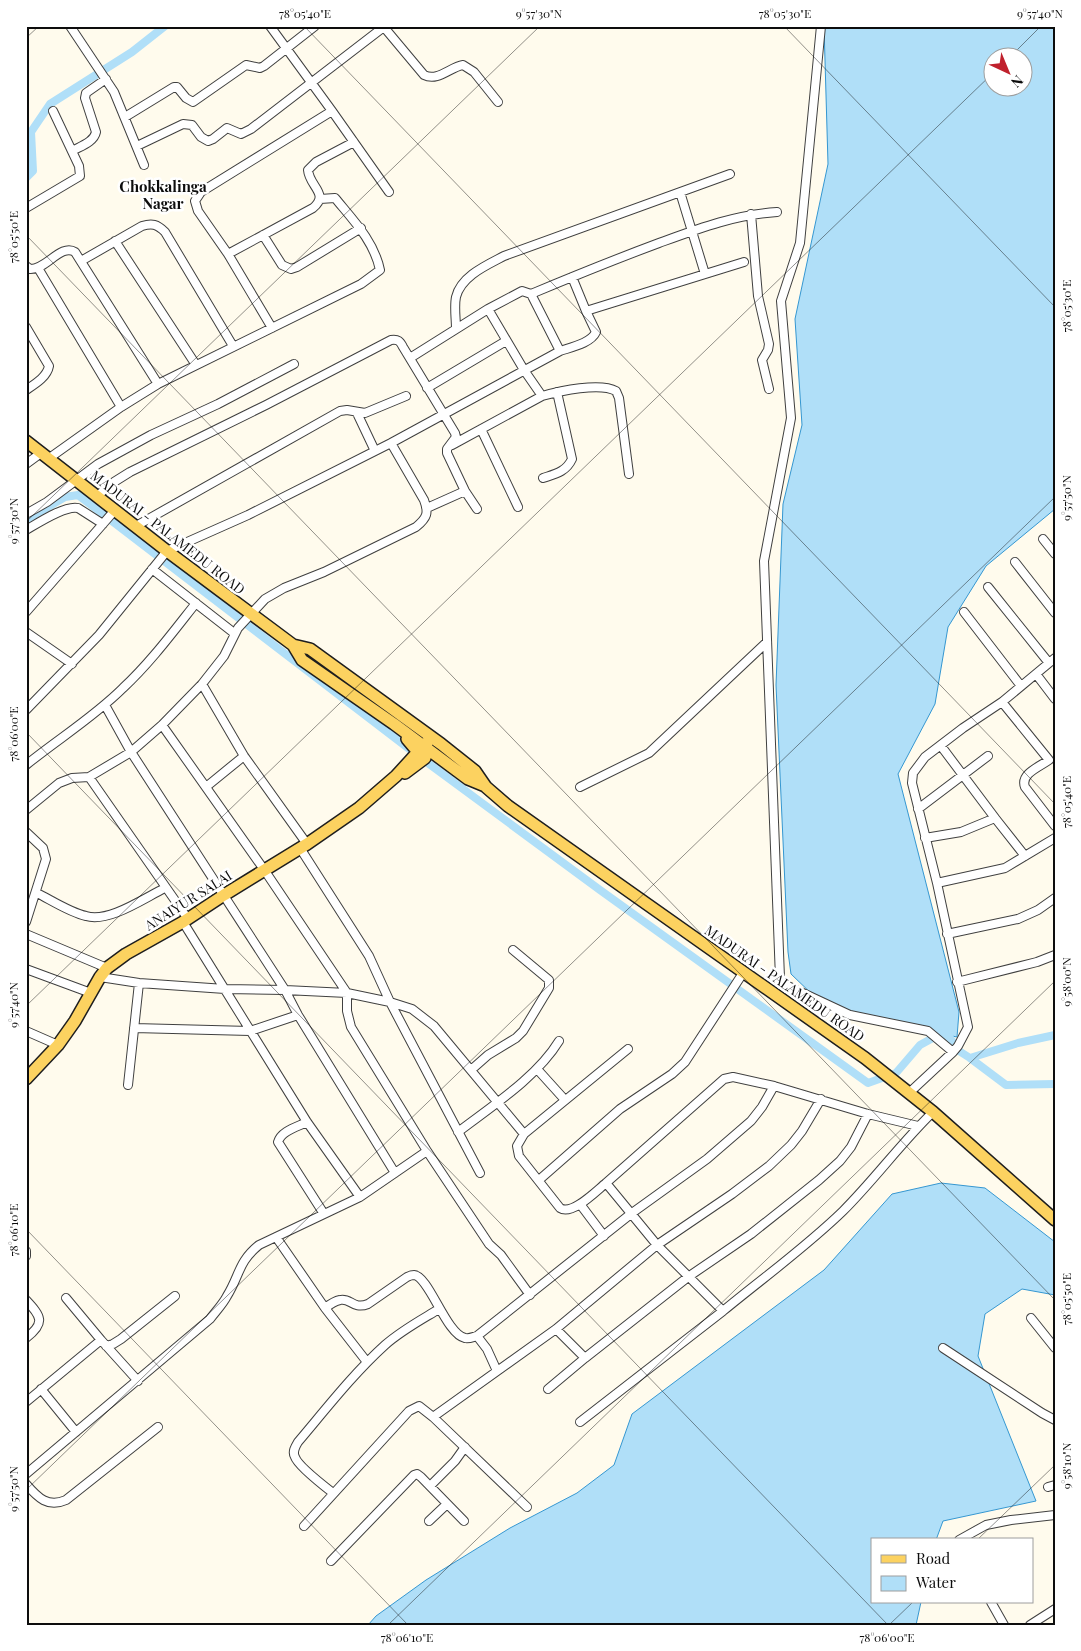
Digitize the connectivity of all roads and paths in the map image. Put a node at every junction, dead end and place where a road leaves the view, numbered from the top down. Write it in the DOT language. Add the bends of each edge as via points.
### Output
graph roads {
  1 [pos="70,26"];
  2 [pos="270,26"];
  3 [pos="315,26"];
  4 [pos="821,26"];
  5 [pos="384,27"];
  6 [pos="287,48"];
  7 [pos="102,74"];
  8 [pos="311,83"];
  9 [pos="498,102"];
  10 [pos="53,111"];
  11 [pos="332,111"];
  12 [pos="125,117"];
  13 [pos="354,142"];
  14 [pos="137,146"];
  15 [pos="72,151"];
  16 [pos="144,165"];
  17 [pos="730,174"];
  18 [pos="389,192"];
  19 [pos="680,192"];
  20 [pos="320,199"];
  21 [pos="26,208"];
  22 [pos="777,212"];
  23 [pos="751,214"];
  24 [pos="361,228"];
  25 [pos="693,230"];
  26 [pos="262,235"];
  27 [pos="115,241"];
  28 [pos="228,254"];
  29 [pos="81,260"];
  30 [pos="744,262"];
  31 [pos="26,266"];
  32 [pos="38,268"];
  33 [pos="705,274"];
  34 [pos="572,277"];
  35 [pos="531,294"];
  36 [pos="488,310"];
  37 [pos="586,312"];
  38 [pos="26,326"];
  39 [pos="272,328"];
  40 [pos="456,329"];
  41 [pos="506,341"];
  42 [pos="233,346"];
  43 [pos="560,351"];
  44 [pos="410,358"];
  45 [pos="294,364"];
  46 [pos="196,365"];
  47 [pos="524,370"];
  48 [pos="158,384"];
  49 [pos="427,388"];
  50 [pos="769,389"];
  51 [pos="26,390"];
  52 [pos="557,392"];
  53 [pos="406,396"];
  54 [pos="542,396"];
  55 [pos="121,408"];
  56 [pos="357,413"];
  57 [pos="443,414"];
  58 [pos="481,429"];
  59 [pos="26,441"];
  60 [pos="391,443"];
  61 [pos="449,446"];
  62 [pos="375,451"];
  63 [pos="45,456"];
  64 [pos="26,464"];
  65 [pos="629,474"];
  66 [pos="543,478"];
  67 [pos="76,480"];
  68 [pos="465,491"];
  69 [pos="97,496"];
  70 [pos="518,507"];
  71 [pos="427,508"];
  72 [pos="476,509"];
  73 [pos="114,511"];
  74 [pos="26,514"];
  75 [pos="103,524"];
  76 [pos="136,526"];
  77 [pos="26,530"];
  78 [pos="1043,539"];
  79 [pos="167,551"];
  80 [pos="1055,554"];
  81 [pos="1015,562"];
  82 [pos="152,568"];
  83 [pos="988,587"];
  84 [pos="196,603"];
  85 [pos="26,612"];
  86 [pos="964,612"];
  87 [pos="1055,613"];
  88 [pos="248,616"];
  89 [pos="236,631"];
  90 [pos="26,632"];
  91 [pos="767,642"];
  92 [pos="293,646"];
  93 [pos="1052,661"];
  94 [pos="72,664"];
  95 [pos="1036,674"];
  96 [pos="202,684"];
  97 [pos="1021,686"];
  98 [pos="376,696"];
  99 [pos="1055,699"];
  100 [pos="1002,702"];
  101 [pos="105,705"];
  102 [pos="368,706"];
  103 [pos="26,710"];
  104 [pos="162,725"];
  105 [pos="428,734"];
  106 [pos="441,744"];
  107 [pos="941,746"];
  108 [pos="131,752"];
  109 [pos="244,756"];
  110 [pos="421,756"];
  111 [pos="988,756"];
  112 [pos="1052,758"];
  113 [pos="26,765"];
  114 [pos="962,775"];
  115 [pos="89,777"];
  116 [pos="206,787"];
  117 [pos="486,787"];
  118 [pos="580,787"];
  119 [pos="918,809"];
  120 [pos="26,810"];
  121 [pos="1055,811"];
  122 [pos="1048,816"];
  123 [pos="996,818"];
  124 [pos="1055,826"];
  125 [pos="26,832"];
  126 [pos="925,838"];
  127 [pos="1055,838"];
  128 [pos="304,846"];
  129 [pos="1025,856"];
  130 [pos="265,871"];
  131 [pos="937,883"];
  132 [pos="165,888"];
  133 [pos="37,894"];
  134 [pos="224,895"];
  135 [pos="1055,898"];
  136 [pos="186,921"];
  137 [pos="26,922"];
  138 [pos="26,934"];
  139 [pos="947,934"];
  140 [pos="513,950"];
  141 [pos="1055,955"];
  142 [pos="26,969"];
  143 [pos="103,973"];
  144 [pos="742,973"];
  145 [pos="957,982"];
  146 [pos="139,983"];
  147 [pos="226,989"];
  148 [pos="285,990"];
  149 [pos="91,993"];
  150 [pos="347,994"];
  151 [pos="390,1002"];
  152 [pos="298,1015"];
  153 [pos="134,1028"];
  154 [pos="250,1031"];
  155 [pos="26,1032"];
  156 [pos="559,1041"];
  157 [pos="58,1045"];
  158 [pos="628,1049"];
  159 [pos="953,1052"];
  160 [pos="537,1069"];
  161 [pos="471,1070"];
  162 [pos="26,1079"];
  163 [pos="128,1085"];
  164 [pos="774,1086"];
  165 [pos="906,1090"];
  166 [pos="821,1099"];
  167 [pos="565,1100"];
  168 [pos="497,1102"];
  169 [pos="933,1112"];
  170 [pos="868,1114"];
  171 [pos="307,1122"];
  172 [pos="918,1126"];
  173 [pos="458,1132"];
  174 [pos="524,1134"];
  175 [pos="427,1151"];
  176 [pos="396,1173"];
  177 [pos="480,1173"];
  178 [pos="539,1180"];
  179 [pos="606,1183"];
  180 [pos="360,1196"];
  181 [pos="580,1204"];
  182 [pos="632,1213"];
  183 [pos="324,1214"];
  184 [pos="1055,1220"];
  185 [pos="604,1236"];
  186 [pos="276,1237"];
  187 [pos="657,1244"];
  188 [pos="26,1251"];
  189 [pos="26,1256"];
  190 [pos="688,1277"];
  191 [pos="530,1295"];
  192 [pos="175,1296"];
  193 [pos="66,1298"];
  194 [pos="26,1300"];
  195 [pos="324,1308"];
  196 [pos="439,1308"];
  197 [pos="723,1311"];
  198 [pos="1031,1318"];
  199 [pos="556,1329"];
  200 [pos="477,1336"];
  201 [pos="26,1338"];
  202 [pos="104,1343"];
  203 [pos="943,1348"];
  204 [pos="1055,1348"];
  205 [pos="585,1358"];
  206 [pos="367,1362"];
  207 [pos="497,1371"];
  208 [pos="138,1381"];
  209 [pos="41,1389"];
  210 [pos="548,1389"];
  211 [pos="26,1402"];
  212 [pos="433,1417"];
  213 [pos="1055,1420"];
  214 [pos="580,1422"];
  215 [pos="158,1427"];
  216 [pos="76,1432"];
  217 [pos="465,1447"];
  218 [pos="26,1474"];
  219 [pos="430,1486"];
  220 [pos="27,1488"];
  221 [pos="333,1493"];
  222 [pos="447,1504"];
  223 [pos="527,1507"];
  224 [pos="1055,1515"];
  225 [pos="464,1521"];
  226 [pos="429,1522"];
  227 [pos="304,1526"];
  228 [pos="963,1538"];
  229 [pos="331,1561"];
  230 [pos="992,1604"];
  231 [pos="1055,1609"];
  232 [pos="1004,1625"];
  233 [pos="1030,1625"];
  1 -- 7 [label="street"];
  2 -- 6 [label="street"];
  3 -- 6 [label="street"];
  4 -- 91 [label="street" via="800,243 781,301 791,418 764,561"];
  5 -- 8 [label="street"];
  5 -- 9 [label="street" via="424,75 434,77 464,65 474,72"];
  6 -- 8 [label="street"];
  6 -- 12 [label="street" via="260,68 242,66 193,102 174,87"];
  7 -- 12 [label="street"];
  7 -- 15 [label="street" via="86,94 96,135"];
  8 -- 11 [label="street"];
  8 -- 14 [label="street" via="245,132 237,133 227,128 208,141 192,125 183,124"];
  10 -- 15 [label="street"];
  11 -- 13 [label="street"];
  11 -- 28 [label="street" via="196,197 198,211"];
  12 -- 14 [label="street"];
  13 -- 18 [label="street"];
  13 -- 20 [label="street" via="316,162 308,170"];
  14 -- 16 [label="street"];
  15 -- 21 [label="street" via="80,176"];
  17 -- 19 [label="street"];
  19 -- 25 [label="street"];
  19 -- 40 [label="street" via="486,265 462,284 456,297"];
  20 -- 24 [label="street" via="335,198"];
  20 -- 26 [label="street" via="313,208"];
  22 -- 23 [label="street"];
  23 -- 25 [label="street"];
  23 -- 50 [label="street" via="758,296 769,344 762,360"];
  24 -- 26 [label="street" via="291,269 282,265"];
  24 -- 39 [label="street" via="377,256 380,270 361,284"];
  25 -- 33 [label="street"];
  25 -- 34 [label="street"];
  26 -- 28 [label="street"];
  27 -- 29 [label="street"];
  27 -- 42 [label="street" via="142,226 159,226"];
  27 -- 46 [label="street"];
  28 -- 39 [label="street"];
  29 -- 32 [label="street" via="69,249"];
  29 -- 48 [label="street"];
  30 -- 33 [label="street"];
  31 -- 32 [label="street"];
  32 -- 55 [label="street"];
  33 -- 37 [label="street"];
  34 -- 35 [label="street"];
  34 -- 37 [label="street"];
  35 -- 36 [label="street" via="522,291"];
  35 -- 43 [label="street"];
  36 -- 40 [label="street"];
  36 -- 41 [label="street"];
  37 -- 43 [label="street" via="596,328 595,335"];
  38 -- 51 [label="street" via="49,366 48,372"];
  39 -- 42 [label="street"];
  40 -- 44 [label="street"];
  41 -- 47 [label="street"];
  41 -- 49 [label="street"];
  42 -- 46 [label="street"];
  43 -- 47 [label="street"];
  44 -- 49 [label="street"];
  44 -- 69 [label="street" via="399,341 391,340 130,472"];
  45 -- 67 [label="street" via="117,453"];
  46 -- 48 [label="street"];
  47 -- 54 [label="street"];
  47 -- 57 [label="street"];
  48 -- 55 [label="street"];
  49 -- 57 [label="street"];
  52 -- 54 [label="street"];
  52 -- 65 [label="street" via="604,387 616,391 620,398"];
  52 -- 66 [label="street" via="572,459 562,472"];
  53 -- 56 [label="street" via="371,412"];
  54 -- 58 [label="street"];
  55 -- 63 [label="street"];
  56 -- 62 [label="street"];
  56 -- 76 [label="street" via="347,410 335,414"];
  57 -- 60 [label="street"];
  57 -- 61 [label="street" via="456,437"];
  58 -- 61 [label="street"];
  58 -- 70 [label="street"];
  59 -- 63 [label="main road, MADURAI - PALAMEDU ROAD"];
  60 -- 62 [label="street"];
  60 -- 71 [label="street"];
  61 -- 68 [label="street" via="448,453"];
  62 -- 79 [label="street" via="248,515"];
  63 -- 64 [label="street"];
  63 -- 67 [label="main road, MADURAI - PALAMEDU ROAD"];
  67 -- 69 [label="main road, MADURAI - PALAMEDU ROAD"];
  67 -- 74 [label="street"];
  68 -- 71 [label="street"];
  68 -- 72 [label="street"];
  69 -- 73 [label="main road, MADURAI - PALAMEDU ROAD"];
  71 -- 88 [label="street" via="427,516 416,527 274,593"];
  73 -- 75 [label="street"];
  73 -- 76 [label="main road, MADURAI - PALAMEDU ROAD"];
  75 -- 77 [label="street" via="74,507"];
  75 -- 85 [label="street"];
  76 -- 79 [label="main road, MADURAI - PALAMEDU ROAD"];
  78 -- 80 [label="street"];
  79 -- 82 [label="street"];
  79 -- 88 [label="main road, MADURAI - PALAMEDU ROAD"];
  81 -- 87 [label="street"];
  82 -- 84 [label="street"];
  82 -- 94 [label="street"];
  83 -- 93 [label="street"];
  84 -- 89 [label="street"];
  84 -- 101 [label="street" via="137,674"];
  86 -- 97 [label="street"];
  88 -- 89 [label="street"];
  88 -- 92 [label="main road, MADURAI - PALAMEDU ROAD"];
  89 -- 96 [label="street" via="224,656"];
  90 -- 94 [label="street"];
  91 -- 118 [label="street" via="649,753"];
  91 -- 159 [label="street" via="780,978 788,986 850,1015 928,1031"];
  92 -- 98 [label="main road, MADURAI - PALAMEDU ROAD" via="310,649"];
  92 -- 102 [label="main road, MADURAI - PALAMEDU ROAD" via="302,660"];
  93 -- 95 [label="street"];
  94 -- 103 [label="street"];
  95 -- 97 [label="street"];
  95 -- 99 [label="street"];
  96 -- 104 [label="street"];
  96 -- 109 [label="street"];
  97 -- 100 [label="street"];
  98 -- 102 [label="main road"];
  98 -- 105 [label="main road, MADURAI - PALAMEDU ROAD"];
  100 -- 107 [label="street"];
  100 -- 112 [label="street"];
  101 -- 108 [label="street"];
  101 -- 113 [label="street"];
  102 -- 110 [label="main road, MADURAI - PALAMEDU ROAD" via="394,724"];
  104 -- 108 [label="street"];
  104 -- 116 [label="street"];
  105 -- 106 [label="main road, MADURAI - PALAMEDU ROAD"];
  105 -- 110 [label="main road"];
  106 -- 110 [label="main road, ANAIYUR SALAI"];
  106 -- 117 [label="main road, MADURAI - PALAMEDU ROAD" via="475,771"];
  107 -- 114 [label="street"];
  107 -- 119 [label="street" via="925,757 914,773 912,783"];
  108 -- 115 [label="street"];
  108 -- 134 [label="street"];
  109 -- 116 [label="street"];
  109 -- 128 [label="street"];
  110 -- 117 [label="main road, MADURAI - PALAMEDU ROAD" via="453,768"];
  110 -- 128 [label="main road, ANAIYUR SALAI" via="359,808"];
  111 -- 114 [label="street"];
  112 -- 122 [label="street" via="1023,779 1025,787"];
  114 -- 119 [label="street"];
  114 -- 123 [label="street"];
  115 -- 120 [label="street" via="59,783"];
  115 -- 132 [label="street"];
  116 -- 130 [label="street"];
  117 -- 144 [label="main road, MADURAI - PALAMEDU ROAD"];
  119 -- 126 [label="street"];
  121 -- 122 [label="street"];
  122 -- 124 [label="street"];
  123 -- 126 [label="street" via="961,832"];
  123 -- 129 [label="street"];
  125 -- 133 [label="street" via="46,853"];
  126 -- 131 [label="street"];
  127 -- 129 [label="street"];
  128 -- 130 [label="main road, ANAIYUR SALAI"];
  128 -- 151 [label="street" via="370,956"];
  129 -- 131 [label="street" via="1005,868"];
  130 -- 134 [label="main road, ANAIYUR SALAI"];
  130 -- 150 [label="street"];
  131 -- 139 [label="street"];
  132 -- 133 [label="street" via="100,918 86,916"];
  132 -- 136 [label="street"];
  133 -- 137 [label="street"];
  134 -- 136 [label="main road, ANAIYUR SALAI"];
  134 -- 148 [label="street"];
  135 -- 139 [label="street" via="1018,919"];
  136 -- 143 [label="main road, ANAIYUR SALAI" via="126,954"];
  136 -- 147 [label="street"];
  138 -- 143 [label="street"];
  139 -- 145 [label="street"];
  140 -- 161 [label="street" via="549,980 548,988 529,1023 516,1038 488,1054"];
  141 -- 145 [label="street"];
  142 -- 149 [label="street"];
  143 -- 146 [label="street"];
  143 -- 149 [label="main road, ANAIYUR SALAI"];
  144 -- 165 [label="main road, MADURAI - PALAMEDU ROAD"];
  144 -- 178 [label="street" via="685,1062 629,1102"];
  145 -- 159 [label="street" via="968,1027"];
  146 -- 147 [label="street"];
  146 -- 153 [label="street"];
  147 -- 148 [label="street"];
  147 -- 154 [label="street"];
  148 -- 150 [label="street"];
  148 -- 152 [label="street"];
  149 -- 157 [label="main road, ANAIYUR SALAI"];
  150 -- 151 [label="street"];
  150 -- 175 [label="street" via="351,1027"];
  151 -- 161 [label="street" via="412,1008 421,1015"];
  151 -- 173 [label="street"];
  152 -- 154 [label="street"];
  152 -- 176 [label="street"];
  153 -- 154 [label="street"];
  153 -- 163 [label="street"];
  154 -- 171 [label="street"];
  155 -- 157 [label="street"];
  156 -- 160 [label="street"];
  157 -- 162 [label="main road, ANAIYUR SALAI"];
  158 -- 167 [label="street"];
  159 -- 165 [label="street"];
  160 -- 167 [label="street"];
  160 -- 168 [label="street"];
  161 -- 168 [label="street"];
  164 -- 166 [label="street"];
  164 -- 179 [label="street" via="724,1078"];
  164 -- 182 [label="street" via="751,1121 707,1159"];
  165 -- 169 [label="main road, MADURAI - PALAMEDU ROAD"];
  166 -- 170 [label="street"];
  166 -- 187 [label="street" via="802,1131 769,1166"];
  167 -- 174 [label="street"];
  168 -- 173 [label="street"];
  168 -- 174 [label="street"];
  169 -- 172 [label="street"];
  169 -- 184 [label="main road, MADURAI - PALAMEDU ROAD"];
  170 -- 172 [label="street"];
  170 -- 190 [label="street" via="840,1161 751,1234"];
  171 -- 180 [label="street"];
  171 -- 183 [label="street" via="282,1134 278,1142"];
  172 -- 197 [label="street" via="844,1210"];
  173 -- 177 [label="street"];
  174 -- 178 [label="street" via="516,1151"];
  175 -- 176 [label="street"];
  175 -- 191 [label="street" via="489,1244"];
  176 -- 180 [label="street"];
  178 -- 181 [label="street" via="563,1210"];
  179 -- 181 [label="street"];
  179 -- 182 [label="street"];
  180 -- 183 [label="street"];
  181 -- 185 [label="street"];
  182 -- 185 [label="street"];
  182 -- 187 [label="street"];
  183 -- 186 [label="street"];
  185 -- 191 [label="street"];
  186 -- 195 [label="street"];
  186 -- 208 [label="street" via="259,1245 244,1259 226,1297 210,1318"];
  187 -- 190 [label="street"];
  187 -- 199 [label="street"];
  188 -- 189 [label="street"];
  190 -- 197 [label="street"];
  190 -- 205 [label="street"];
  191 -- 200 [label="street"];
  192 -- 202 [label="street" via="121,1339 113,1344"];
  193 -- 202 [label="street"];
  194 -- 201 [label="street" via="38,1312 40,1319 39,1326"];
  195 -- 196 [label="street" via="339,1300 357,1306 368,1304 414,1275 420,1277"];
  195 -- 206 [label="street"];
  196 -- 200 [label="street" via="458,1334 469,1339"];
  196 -- 206 [label="street" via="406,1328"];
  197 -- 214 [label="street"];
  198 -- 204 [label="street"];
  199 -- 205 [label="street"];
  199 -- 207 [label="street"];
  200 -- 207 [label="street"];
  202 -- 208 [label="street"];
  202 -- 209 [label="street"];
  203 -- 213 [label="street"];
  205 -- 210 [label="street"];
  206 -- 221 [label="street" via="294,1450 299,1463"];
  207 -- 212 [label="street"];
  208 -- 216 [label="street"];
  209 -- 211 [label="street"];
  209 -- 216 [label="street"];
  212 -- 217 [label="street"];
  212 -- 221 [label="street" via="419,1406 409,1411"];
  215 -- 220 [label="street" via="66,1500 57,1504 47,1502"];
  216 -- 218 [label="street"];
  217 -- 219 [label="street"];
  217 -- 223 [label="street"];
  219 -- 222 [label="street"];
  219 -- 229 [label="street" via="417,1474 410,1478"];
  221 -- 227 [label="street"];
  222 -- 225 [label="street"];
  222 -- 226 [label="street"];
  224 -- 228 [label="street" via="986,1525"];
  230 -- 232 [label="street"];
  231 -- 233 [label="street"];
}
